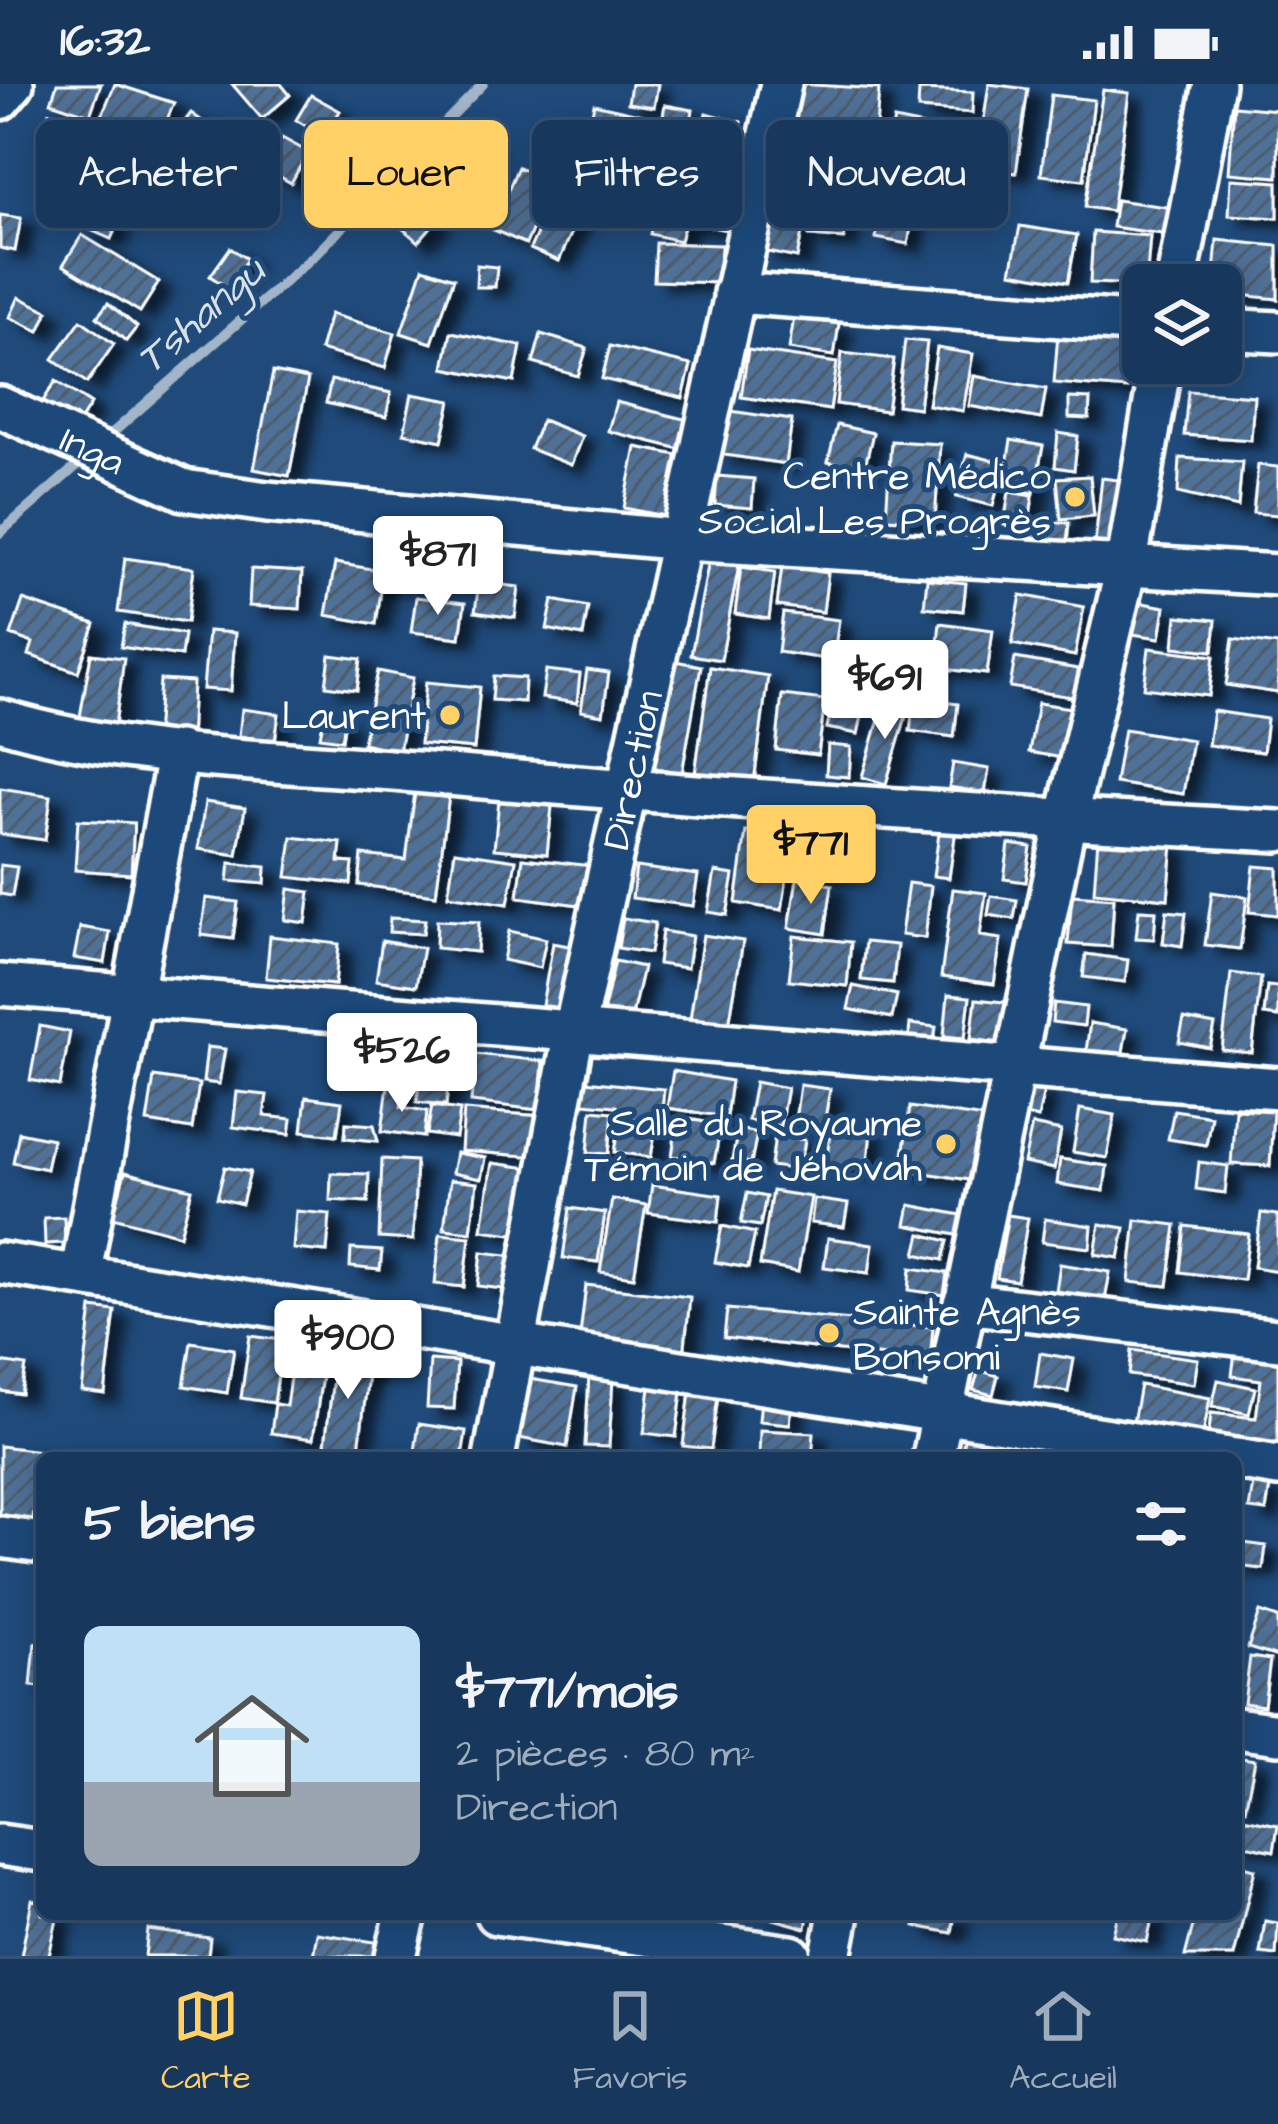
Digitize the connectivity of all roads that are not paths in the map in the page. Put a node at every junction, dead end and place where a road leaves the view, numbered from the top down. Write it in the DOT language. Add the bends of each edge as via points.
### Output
graph roads {
  1 [pos="13,84"];
  2 [pos="781,84"];
  3 [pos="1214,84"];
  4 [pos="0,99"];
  5 [pos="1180,264"];
  6 [pos="734,293"];
  7 [pos="1122,321"];
  8 [pos="1242,329"];
  9 [pos="1278,332"];
  10 [pos="1157,384"];
  11 [pos="0,407"];
  12 [pos="683,540"];
  13 [pos="1126,568"];
  14 [pos="1278,575"];
  15 [pos="0,720"];
  16 [pos="178,751"];
  17 [pos="626,791"];
  18 [pos="1066,820"];
  19 [pos="1278,832"];
  20 [pos="0,985"];
  21 [pos="132,997"];
  22 [pos="574,1030"];
  23 [pos="1014,1068"];
  24 [pos="1278,1088"];
  25 [pos="0,1263"];
  26 [pos="81,1272"];
  27 [pos="964,1303"];
  28 [pos="1278,1340"];
  29 [pos="514,1349"];
  30 [pos="942,1413"];
  31 [pos="495,1452"];
  32 [pos="933,1452"];
  33 [pos="1188,1452"];
  34 [pos="1242,1461"];
  35 [pos="1278,1466"];
  36 [pos="0,1537"];
  37 [pos="36,1542"];
  38 [pos="1242,1729"];
  39 [pos="1278,1734"];
  40 [pos="0,1845"];
  41 [pos="36,1849"];
  42 [pos="405,1920"];
  43 [pos="538,1920"];
  44 [pos="838,1920"];
  45 [pos="396,1956"];
  46 [pos="791,1956"];
  47 [pos="831,1956"];
  1 -- 4 [label="street"];
  2 -- 6 [label="street, Direction"];
  3 -- 5 [label="street"];
  6 -- 7 [label="street"];
  6 -- 12 [label="street, Direction"];
  8 -- 9 [label="street"];
  10 -- 13 [label="street"];
  11 -- 12 [label="street, Inga" via="184,490"];
  12 -- 13 [label="street, Inga"];
  12 -- 17 [label="street, Direction"];
  13 -- 14 [label="street, Inga"];
  13 -- 18 [label="street"];
  15 -- 16 [label="street"];
  16 -- 17 [label="street"];
  16 -- 21 [label="street"];
  17 -- 18 [label="street"];
  17 -- 22 [label="street, Direction"];
  18 -- 19 [label="street"];
  18 -- 23 [label="street"];
  20 -- 21 [label="street"];
  21 -- 22 [label="street"];
  21 -- 26 [label="street"];
  22 -- 23 [label="street"];
  22 -- 29 [label="street, Direction"];
  23 -- 24 [label="street"];
  23 -- 27 [label="street"];
  25 -- 26 [label="street"];
  26 -- 29 [label="street"];
  27 -- 28 [label="street"];
  27 -- 30 [label="street"];
  29 -- 30 [label="street"];
  29 -- 31 [label="street, Direction"];
  30 -- 32 [label="street"];
  30 -- 33 [label="street"];
  34 -- 35 [label="street"];
  36 -- 37 [label="street"];
  38 -- 39 [label="street"];
  40 -- 41 [label="street"];
  42 -- 45 [label="street"];
  43 -- 46 [label="street"];
  44 -- 47 [label="street"];
}
